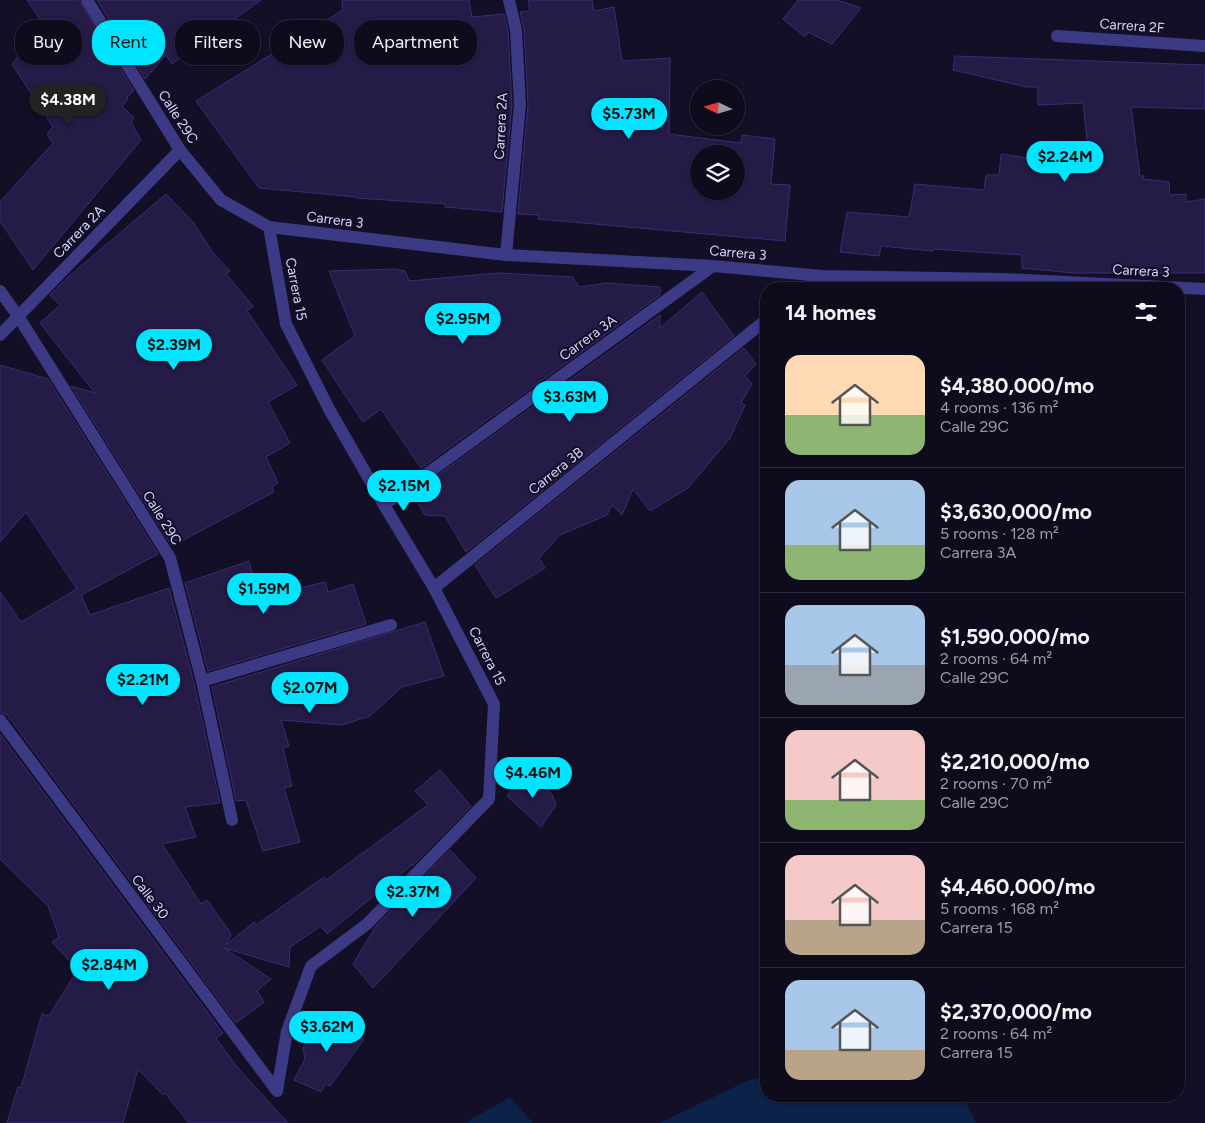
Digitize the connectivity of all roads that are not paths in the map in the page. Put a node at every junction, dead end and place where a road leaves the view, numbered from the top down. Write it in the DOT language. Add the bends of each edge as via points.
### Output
graph roads {
  1 [pos="87,0"];
  2 [pos="509,0"];
  3 [pos="1057,36"];
  4 [pos="1205,46"];
  5 [pos="180,150"];
  6 [pos="269,228"];
  7 [pos="506,255"];
  8 [pos="713,266"];
  9 [pos="822,276"];
  10 [pos="815,282"];
  11 [pos="1071,282"];
  12 [pos="1185,287"];
  13 [pos="1205,288"];
  14 [pos="0,292"];
  15 [pos="18,316"];
  16 [pos="760,325"];
  17 [pos="0,335"];
  18 [pos="384,505"];
  19 [pos="434,588"];
  20 [pos="391,625"];
  21 [pos="202,681"];
  22 [pos="0,720"];
  23 [pos="232,820"];
  24 [pos="277,1091"];
  1 -- 5 [label="street, Calle 29C"];
  2 -- 7 [label="street, Carrera 2A" via="516,30 520,105"];
  3 -- 4 [label="street, Carrera 2F"];
  5 -- 6 [label="street, Calle 29C" via="221,200"];
  5 -- 15 [label="street, Carrera 2A"];
  6 -- 7 [label="street, Carrera 3"];
  6 -- 18 [label="street, Carrera 15" via="286,324 329,409"];
  7 -- 8 [label="street, Carrera 3"];
  8 -- 9 [label="street, Carrera 3"];
  8 -- 18 [label="street, Carrera 3A"];
  9 -- 10 [label="street"];
  9 -- 11 [label="street, Carrera 3"];
  12 -- 13 [label="street, Carrera 3"];
  14 -- 15 [label="street, Calle 29C"];
  15 -- 17 [label="street, Carrera 2A"];
  15 -- 21 [label="street, Calle 29C" via="170,558"];
  16 -- 19 [label="street, Carrera 3B"];
  18 -- 19 [label="street, Carrera 15"];
  19 -- 24 [label="street, Carrera 15" via="494,704 489,799 367,924 311,966 287,1032"];
  20 -- 21 [label="street"];
  21 -- 23 [label="street, Calle 29C"];
  22 -- 24 [label="street, Calle 30"];
}
